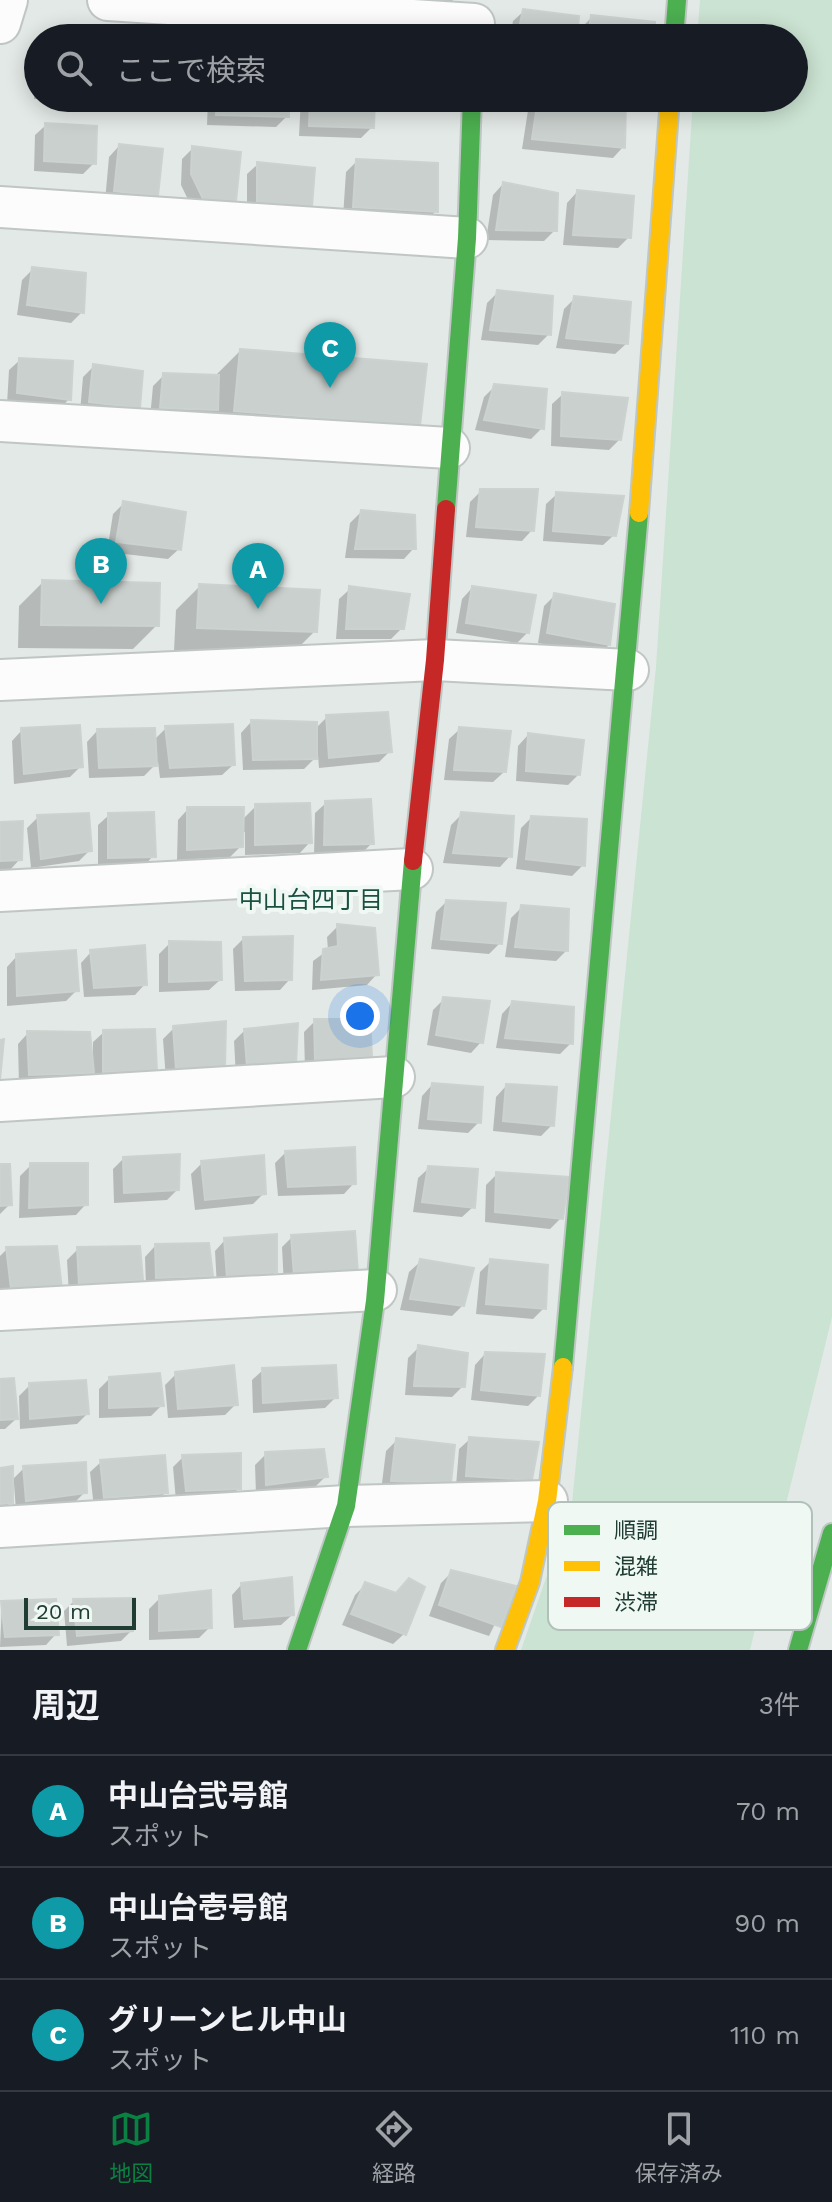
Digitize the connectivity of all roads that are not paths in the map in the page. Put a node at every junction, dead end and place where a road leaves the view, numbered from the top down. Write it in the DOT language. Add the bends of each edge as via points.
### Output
graph roads {
  1 [pos="7,0"];
  2 [pos="108,0"];
  3 [pos="677,0"];
  4 [pos="474,21"];
  5 [pos="0,23"];
  6 [pos="675,24"];
  7 [pos="472,112"];
  8 [pos="669,112"];
  9 [pos="0,207"];
  10 [pos="467,238"];
  11 [pos="0,421"];
  12 [pos="449,448"];
  13 [pos="435,660"];
  14 [pos="628,670"];
  15 [pos="0,680"];
  16 [pos="412,869"];
  17 [pos="0,891"];
  18 [pos="394,1077"];
  19 [pos="0,1101"];
  20 [pos="376,1290"];
  21 [pos="0,1310"];
  22 [pos="547,1501"];
  23 [pos="346,1506"];
  24 [pos="0,1527"];
  25 [pos="832,1533"];
  26 [pos="812,1602"];
  27 [pos="804,1630"];
  28 [pos="297,1650"];
  29 [pos="505,1650"];
  30 [pos="798,1650"];
  1 -- 5 [label="street"];
  2 -- 4 [label="street"];
  3 -- 6 [label="main road"];
  7 -- 10 [label="main road"];
  8 -- 14 [label="main road"];
  9 -- 10 [label="street"];
  10 -- 12 [label="main road"];
  11 -- 12 [label="street"];
  12 -- 13 [label="main road"];
  13 -- 14 [label="street"];
  13 -- 15 [label="street"];
  13 -- 16 [label="main road"];
  14 -- 22 [label="main road" via="573,1278"];
  16 -- 17 [label="street"];
  16 -- 18 [label="main road"];
  18 -- 19 [label="street"];
  18 -- 20 [label="main road"];
  20 -- 21 [label="street"];
  20 -- 23 [label="main road"];
  22 -- 23 [label="street"];
  22 -- 29 [label="main road" via="530,1582"];
  23 -- 24 [label="street"];
  23 -- 28 [label="main road"];
  25 -- 26 [label="main road"];
  27 -- 30 [label="main road"];
}
